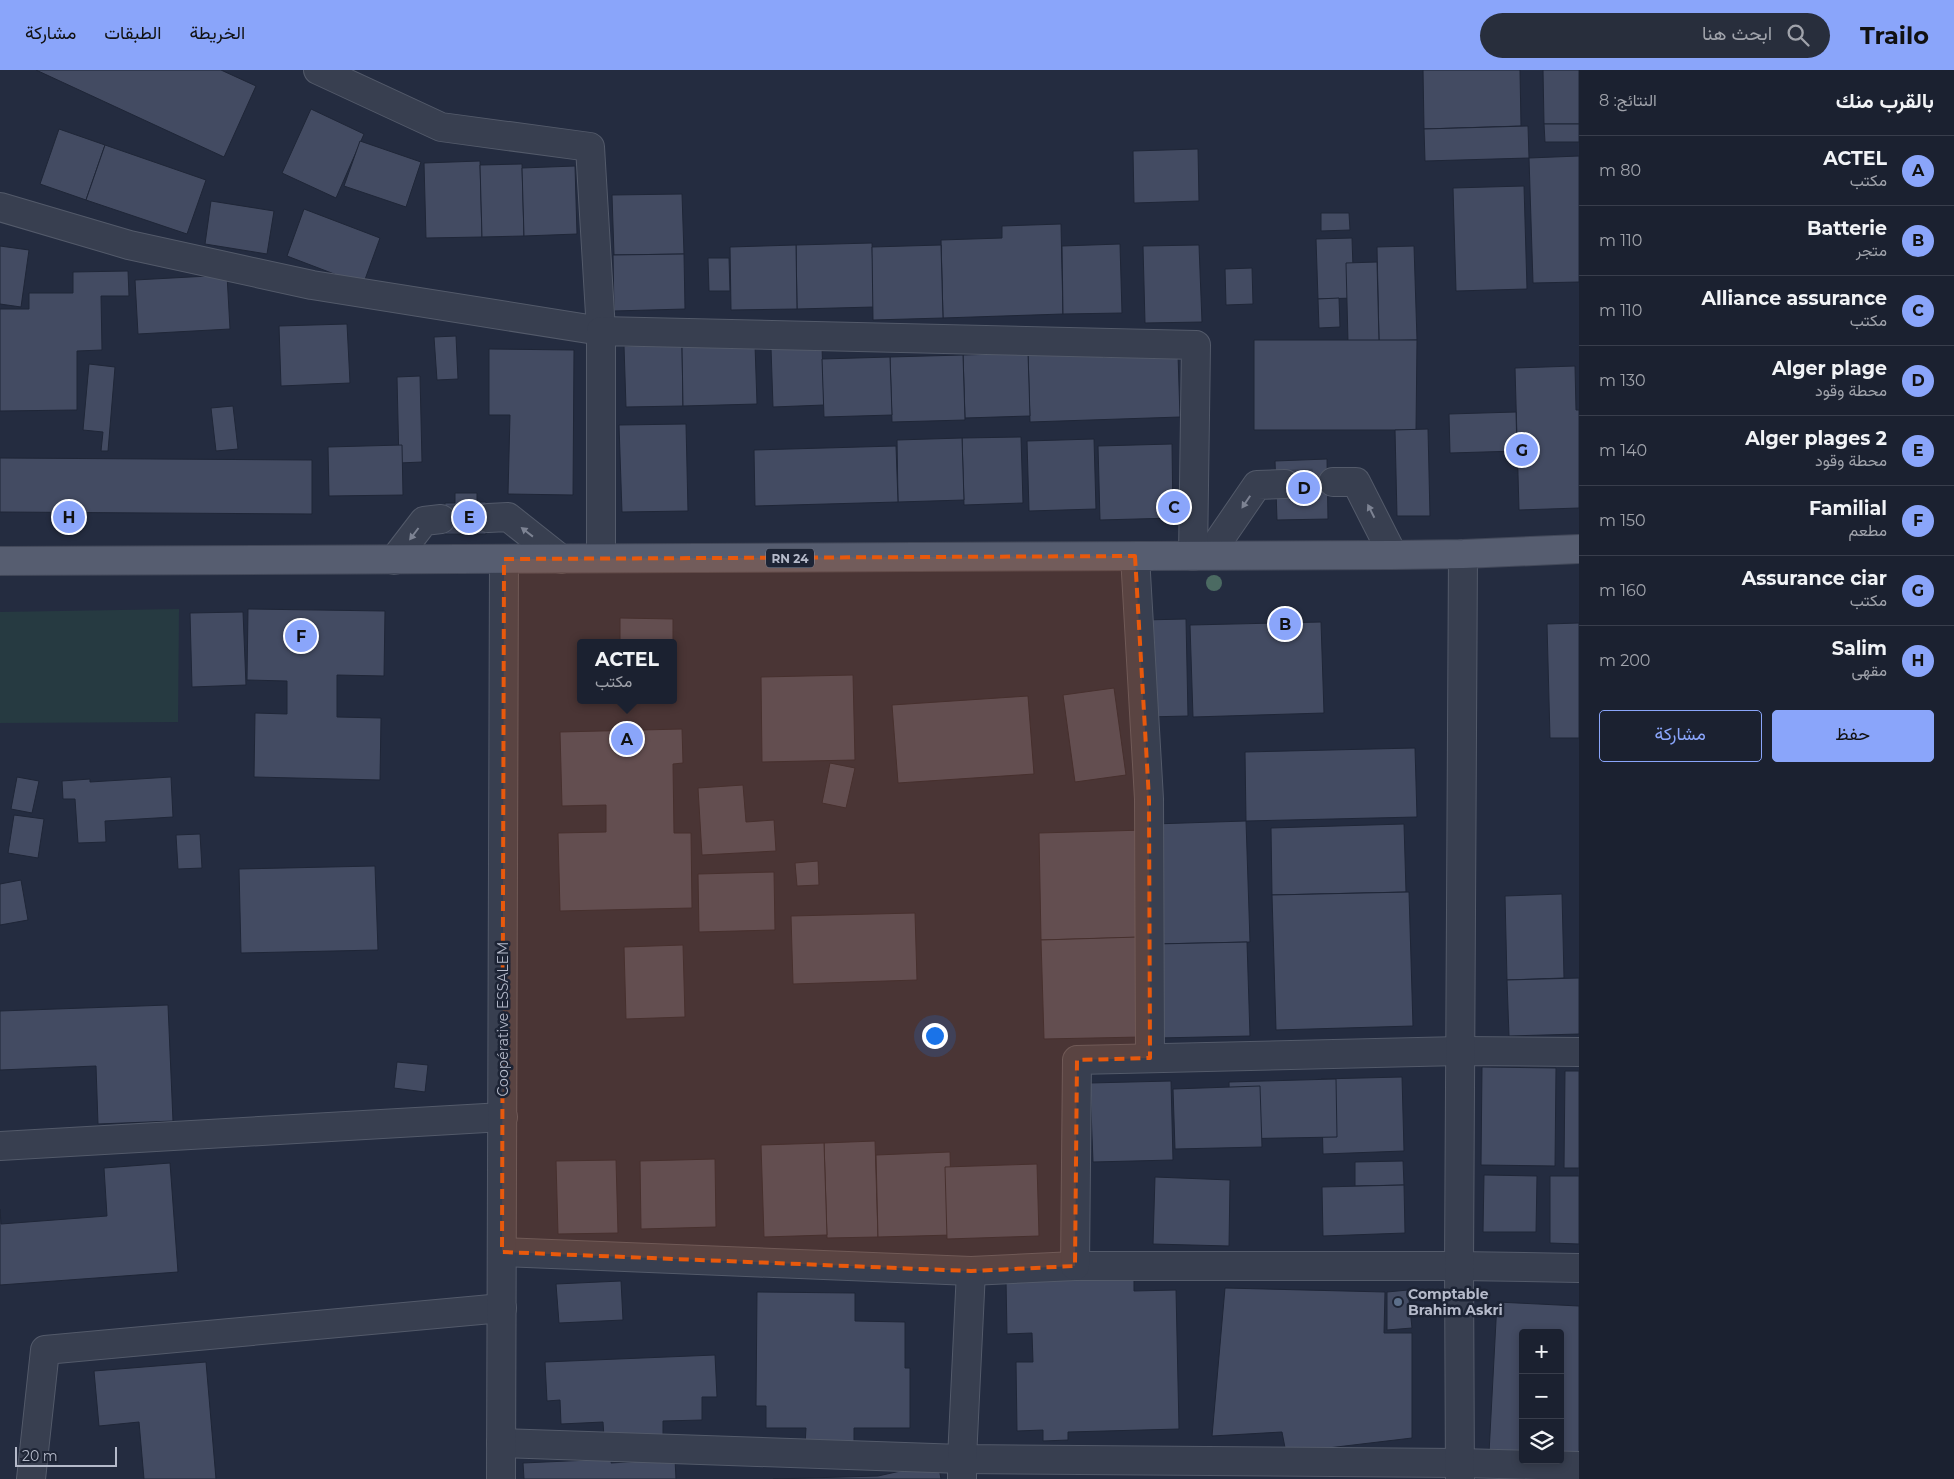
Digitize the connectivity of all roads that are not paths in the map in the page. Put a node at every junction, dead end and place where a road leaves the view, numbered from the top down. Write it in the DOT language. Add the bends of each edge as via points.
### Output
graph roads {
  1 [pos="318,70"];
  2 [pos="0,207"];
  3 [pos="601,331"];
  4 [pos="1333,482"];
  5 [pos="1285,484"];
  6 [pos="488,518"];
  7 [pos="441,519"];
  8 [pos="1579,549"];
  9 [pos="1463,554"];
  10 [pos="1393,555"];
  11 [pos="1136,556"];
  12 [pos="1201,556"];
  13 [pos="601,558"];
  14 [pos="504,559"];
  15 [pos="561,559"];
  16 [pos="394,560"];
  17 [pos="0,561"];
  18 [pos="1460,1051"];
  19 [pos="1579,1052"];
  20 [pos="1150,1058"];
  21 [pos="503,1117"];
  22 [pos="0,1146"];
  23 [pos="502,1252"];
  24 [pos="1075,1266"];
  25 [pos="1459,1266"];
  26 [pos="1579,1268"];
  27 [pos="971,1272"];
  28 [pos="502,1308"];
  29 [pos="501,1443"];
  30 [pos="1579,1466"];
  31 [pos="962,1469"];
  32 [pos="1460,1471"];
  33 [pos="31,1479"];
  34 [pos="501,1479"];
  1 -- 3 [label="street" via="441,127 590,146"];
  2 -- 3 [label="street" via="129,246 312,285"];
  3 -- 12 [label="street" via="1196,344"];
  3 -- 13 [label="street"];
  10 -- 4 [label="street, one-way" via="1356,482"];
  5 -- 12 [label="street, one-way" via="1257,485"];
  15 -- 6 [label="street, one-way" via="508,517"];
  7 -- 16 [label="street, one-way" via="424,521"];
  8 -- 9 [label="main road, RN 24"];
  9 -- 10 [label="main road, RN 24"];
  9 -- 18 [label="street"];
  10 -- 12 [label="main road, RN 24"];
  11 -- 12 [label="main road, RN 24"];
  11 -- 13 [label="main road, RN 24"];
  11 -- 20 [label="street" via="1149,799"];
  13 -- 15 [label="main road, RN 24"];
  14 -- 15 [label="main road, RN 24"];
  14 -- 16 [label="main road, RN 24"];
  14 -- 21 [label="street, Coopérative ESSALEM"];
  16 -- 17 [label="main road, RN 24"];
  18 -- 19 [label="street"];
  18 -- 20 [label="street"];
  18 -- 25 [label="street"];
  20 -- 24 [label="street" via="1077,1060"];
  21 -- 22 [label="street"];
  21 -- 23 [label="street, Coopérative ESSALEM"];
  23 -- 27 [label="street"];
  23 -- 28 [label="street, Coopérative ESSALEM"];
  24 -- 25 [label="street"];
  24 -- 27 [label="street"];
  25 -- 26 [label="street"];
  25 -- 32 [label="street"];
  27 -- 31 [label="street"];
  28 -- 29 [label="street, Coopérative ESSALEM"];
  28 -- 33 [label="street" via="45,1350"];
  29 -- 31 [label="street"];
  29 -- 34 [label="street, Coopérative ESSALEM"];
  30 -- 32 [label="street"];
  31 -- 32 [label="street"];
}
